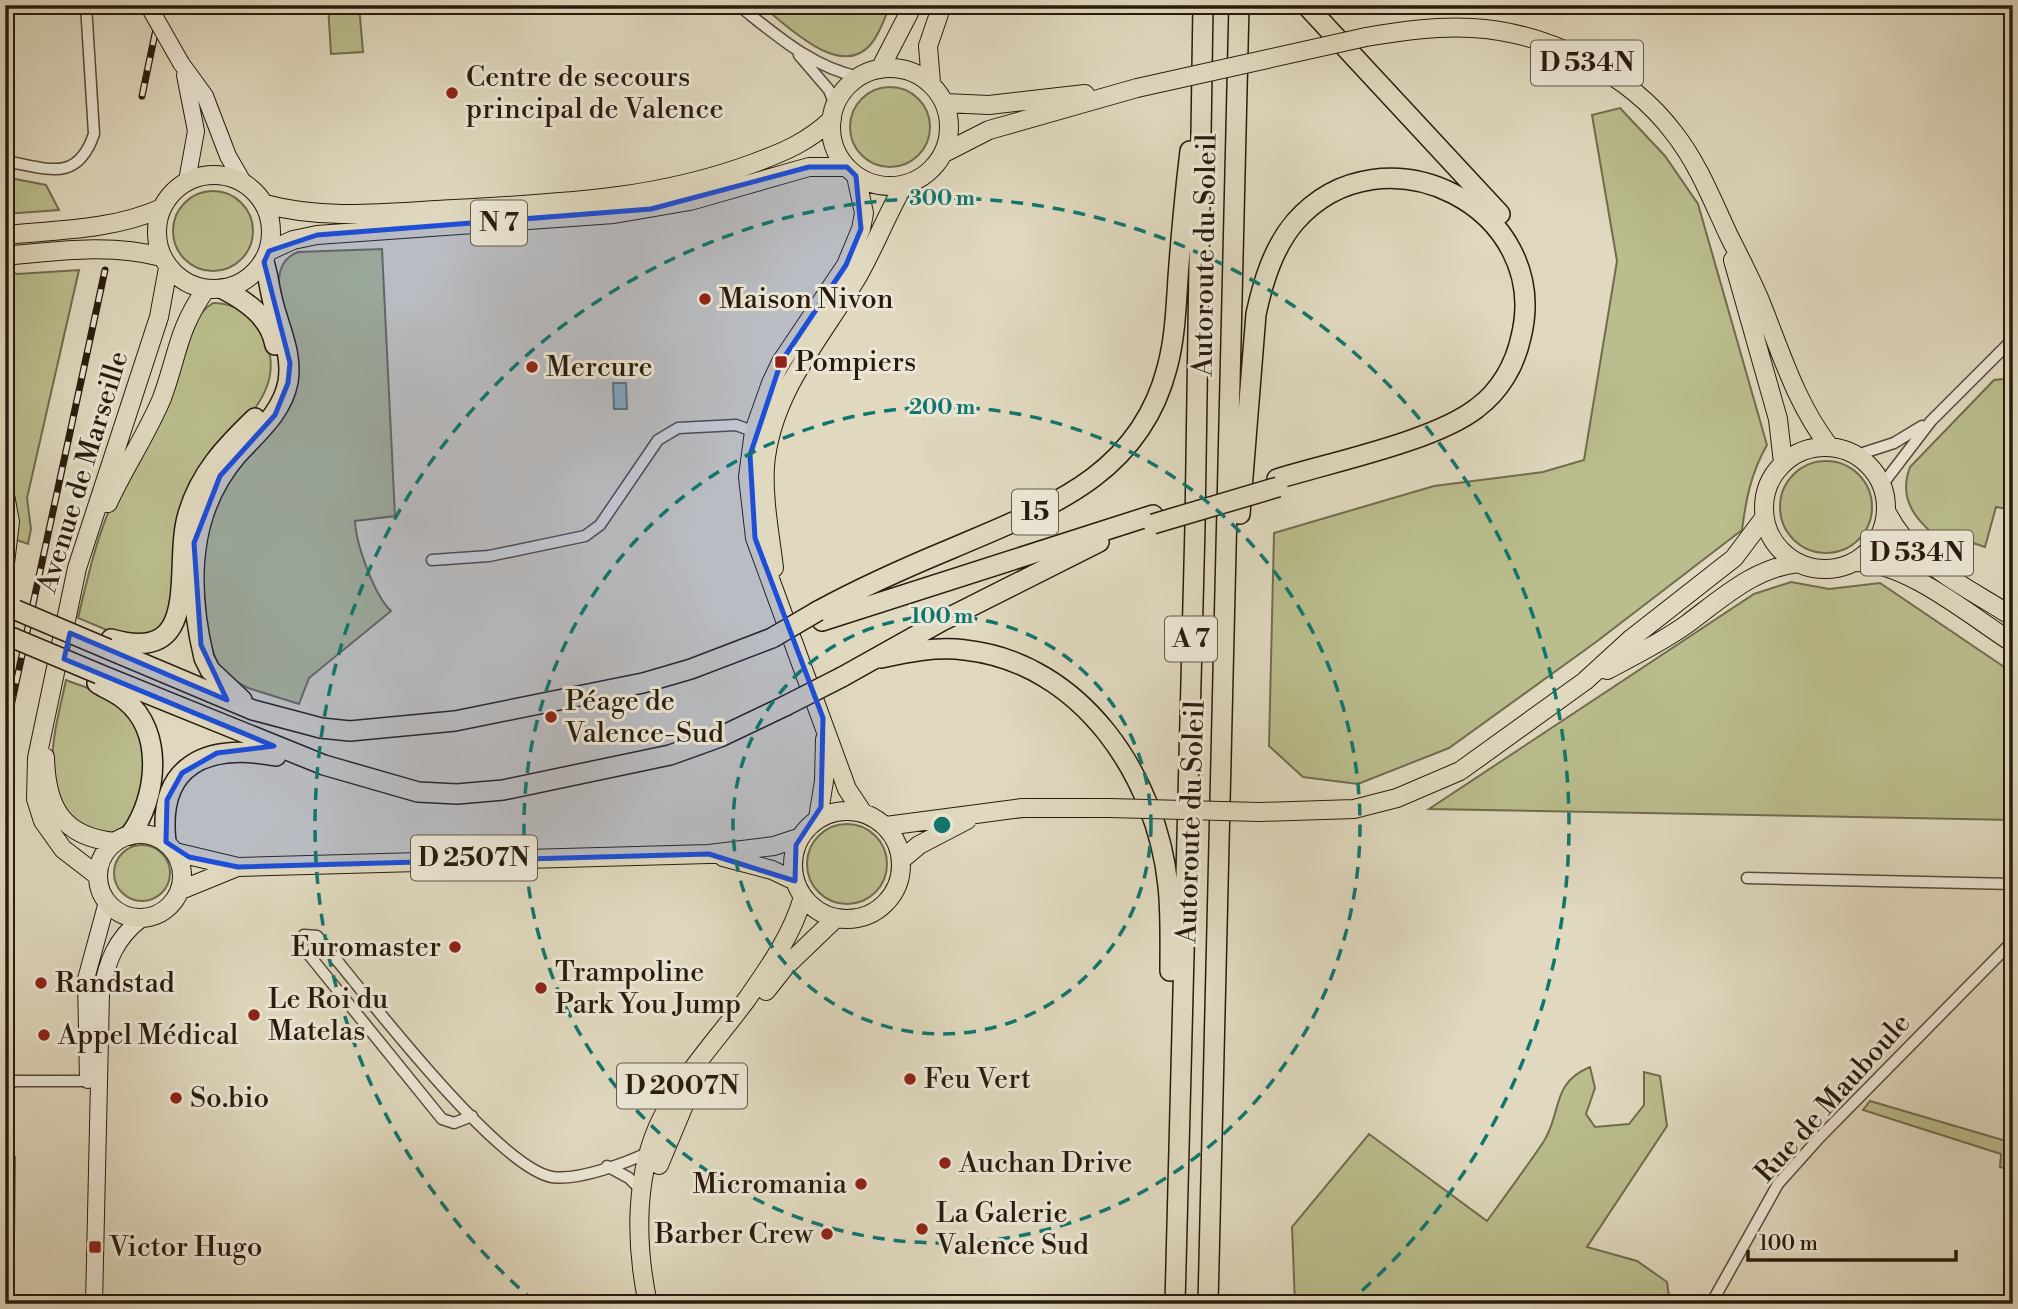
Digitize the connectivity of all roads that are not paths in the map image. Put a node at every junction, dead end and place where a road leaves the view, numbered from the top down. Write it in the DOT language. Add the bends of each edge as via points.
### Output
graph roads {
  1 [pos="86,5"];
  2 [pos="148,5"];
  3 [pos="738,5"];
  4 [pos="913,5"];
  5 [pos="942,5"];
  6 [pos="1203,5"];
  7 [pos="1239,5"];
  8 [pos="1306,5"];
  9 [pos="1203,32"];
  10 [pos="795,50"];
  11 [pos="181,63"];
  12 [pos="880,69"];
  13 [pos="859,77"];
  14 [pos="931,83"];
  15 [pos="1137,88"];
  16 [pos="945,103"];
  17 [pos="833,112"];
  18 [pos="944,153"];
  19 [pos="5,160"];
  20 [pos="851,171"];
  21 [pos="187,181"];
  22 [pos="243,182"];
  23 [pos="904,185"];
  24 [pos="265,204"];
  25 [pos="162,208"];
  26 [pos="1727,233"];
  27 [pos="5,235"];
  28 [pos="5,256"];
  29 [pos="266,257"];
  30 [pos="165,262"];
  31 [pos="214,289"];
  32 [pos="2013,339"];
  33 [pos="1931,421"];
  34 [pos="762,435"];
  35 [pos="1829,446"];
  36 [pos="1857,455"];
  37 [pos="1783,463"];
  38 [pos="1278,483"];
  39 [pos="1882,485"];
  40 [pos="5,495"];
  41 [pos="1886,511"];
  42 [pos="1764,518"];
  43 [pos="1153,519"];
  44 [pos="432,560"];
  45 [pos="1853,562"];
  46 [pos="5,563"];
  47 [pos="1799,563"];
  48 [pos="10,608"];
  49 [pos="820,616"];
  50 [pos="2013,617"];
  51 [pos="5,635"];
  52 [pos="2013,643"];
  53 [pos="109,644"];
  54 [pos="881,658"];
  55 [pos="1223,675"];
  56 [pos="98,678"];
  57 [pos="1586,681"];
  58 [pos="253,710"];
  59 [pos="823,718"];
  60 [pos="324,765"];
  61 [pos="986,811"];
  62 [pos="863,813"];
  63 [pos="818,818"];
  64 [pos="886,826"];
  65 [pos="801,836"];
  66 [pos="122,839"];
  67 [pos="171,847"];
  68 [pos="709,854"];
  69 [pos="901,860"];
  70 [pos="238,867"];
  71 [pos="98,876"];
  72 [pos="1747,878"];
  73 [pos="2013,884"];
  74 [pos="799,889"];
  75 [pos="181,890"];
  76 [pos="107,902"];
  77 [pos="836,918"];
  78 [pos="141,919"];
  79 [pos="2013,941"];
  80 [pos="88,1081"];
  81 [pos="5,1087"];
  82 [pos="472,1116"];
  83 [pos="650,1151"];
  84 [pos="95,1155"];
  85 [pos="607,1167"];
  86 [pos="642,1191"];
  87 [pos="1176,1246"];
  88 [pos="94,1304"];
  89 [pos="648,1304"];
  90 [pos="659,1304"];
  91 [pos="1175,1304"];
  92 [pos="1208,1304"];
  93 [pos="1712,1304"];
  1 -- 19 [label="street" via="94,134 87,155 77,165 58,170"];
  2 -- 11 [label="main road, bridge"];
  3 -- 10 [label="street"];
  4 -- 12 [label="main road"];
  5 -- 14 [label="main road" via="928,46"];
  6 -- 9 [label="highway, Autoroute du Soleil / A 7"];
  7 -- 55 [label="highway, Autoroute du Soleil / A 7"];
  8 -- 38 [label="highway" via="1497,210 1528,264 1535,311 1531,343 1517,377 1498,404 1471,425 1424,445"];
  9 -- 49 [label="highway, 15" via="1174,332 1161,390 1142,428 1109,466 1075,492 873,581"];
  9 -- 87 [label="highway, Autoroute du Soleil / A 7"];
  10 -- 13 [label="street"];
  10 -- 17 [label="street" via="829,90"];
  11 -- 21 [label="main road" via="196,131"];
  11 -- 22 [label="main road" via="205,96"];
  12 -- 13 [label="main road"];
  12 -- 14 [label="main road" via="898,68"];
  13 -- 17 [label="main road" via="841,94"];
  14 -- 16 [label="main road"];
  15 -- 16 [label="main road, D 534N" via="989,105"];
  15 -- 18 [label="main road, D 534N" via="989,130"];
  15 -- 26 [label="main road, D 534N, bridge" via="1366,37 1424,29 1474,28 1546,43 1604,71 1653,108 1708,185"];
  16 -- 18 [label="main road" via="950,119"];
  17 -- 20 [label="main road" via="834,145"];
  17 -- 24 [label="main road, N 7" via="794,148 726,173 633,196 395,212 307,212"];
  18 -- 23 [label="main road" via="934,167"];
  20 -- 23 [label="main road" via="879,185"];
  20 -- 29 [label="main road, N 7" via="809,167 703,198 638,211 317,235 293,240"];
  20 -- 34 [label="main road" via="864,213 861,229 846,265 781,362"];
  21 -- 22 [label="main road" via="206,175"];
  21 -- 25 [label="main road"];
  22 -- 24 [label="main road"];
  23 -- 34 [label="main road" via="857,278 796,370"];
  24 -- 29 [label="main road" via="271,219"];
  25 -- 27 [label="main road" via="100,226"];
  25 -- 30 [label="main road" via="157,241"];
  26 -- 35 [label="main road, D 534N" via="1758,295 1800,400"];
  26 -- 37 [label="main road, D 534N" via="1778,419"];
  28 -- 30 [label="main road" via="108,248 129,249"];
  29 -- 31 [label="main road" via="242,283"];
  29 -- 58 [label="highway" via="290,363 288,383 275,415 212,490 199,524 193,563 204,658"];
  30 -- 31 [label="main road" via="192,286"];
  30 -- 71 [label="main road, Avenue de Marseille" via="159,317 76,568 37,758 36,799 43,821 63,849"];
  31 -- 53 [label="highway" via="242,299 267,325 277,359 273,390 259,413 214,460 194,497 184,526 180,609 173,626 158,640 143,645"];
  31 -- 66 [label="main road, Avenue de Marseille" via="189,314 162,397 94,532 48,733 46,774 58,814 80,835"];
  32 -- 33 [label="street"];
  33 -- 36 [label="street" via="1894,443"];
  33 -- 39 [label="street"];
  34 -- 44 [label="street" via="736,425 690,426 668,432 600,525 585,536 489,556"];
  34 -- 59 [label="main road" via="748,477 752,521"];
  35 -- 36 [label="main road"];
  35 -- 37 [label="main road" via="1812,447"];
  36 -- 39 [label="main road"];
  37 -- 42 [label="main road" via="1766,488"];
  38 -- 43 [label="highway, bridge"];
  38 -- 55 [label="highway" via="1433,432 1475,410 1504,380 1523,332 1524,291 1506,242 1472,204 1432,183 1378,178 1324,198 1296,221 1281,243 1262,284 1256,314"];
  39 -- 41 [label="main road"];
  40 -- 46 [label="main road" via="10,522"];
  41 -- 45 [label="main road" via="1873,546"];
  41 -- 50 [label="main road, D 534N" via="1924,560"];
  42 -- 47 [label="main road" via="1772,540"];
  42 -- 57 [label="main road" via="1734,558 1632,638"];
  43 -- 49 [label="highway"];
  43 -- 54 [label="highway" via="1087,547 942,621"];
  45 -- 47 [label="main road" via="1826,569"];
  45 -- 52 [label="main road, D 534N" via="1876,562 1902,571"];
  47 -- 57 [label="main road" via="1772,567 1662,639"];
  48 -- 53 [label="highway, bridge"];
  49 -- 58 [label="highway, 15, bridge" via="664,678 455,721 350,731"];
  51 -- 56 [label="highway, bridge"];
  53 -- 58 [label="highway"];
  54 -- 60 [label="highway, bridge" via="720,737 670,755 503,790 418,792"];
  54 -- 87 [label="highway" via="949,649 1016,663 1056,685 1089,713 1121,749 1138,779 1168,885"];
  55 -- 92 [label="highway, Autoroute du Soleil / A 7"];
  56 -- 60 [label="highway"];
  56 -- 66 [label="highway" via="127,701 144,724 153,753 154,772 137,825"];
  57 -- 61 [label="main road, bridge" via="1460,771 1418,790 1354,809 1260,812 1022,807"];
  59 -- 62 [label="main road" via="847,789"];
  59 -- 63 [label="main road" via="826,756"];
  60 -- 67 [label="highway" via="244,750 217,753 198,762 182,773 169,794 164,817"];
  61 -- 64 [label="main road"];
  61 -- 69 [label="main road" via="944,830"];
  62 -- 63 [label="main road" via="832,812"];
  62 -- 64 [label="main road"];
  63 -- 65 [label="main road"];
  64 -- 69 [label="main road" via="897,842"];
  65 -- 68 [label="main road, D 2507N" via="774,846"];
  65 -- 74 [label="main road" via="793,857"];
  66 -- 67 [label="main road" via="142,834"];
  66 -- 71 [label="main road" via="103,857"];
  67 -- 70 [label="main road, D 2507N"];
  67 -- 75 [label="main road" via="183,877"];
  68 -- 70 [label="main road, D 2507N"];
  68 -- 74 [label="main road, D 2507N" via="772,870"];
  69 -- 77 [label="main road" via="897,887 888,901 861,917"];
  70 -- 75 [label="main road, D 2507N"];
  71 -- 76 [label="main road"];
  72 -- 73 [label="street"];
  74 -- 77 [label="main road" via="812,906"];
  74 -- 83 [label="main road, D 2007N" via="784,945 675,1097"];
  75 -- 78 [label="main road" via="161,913"];
  76 -- 78 [label="main road" via="128,917"];
  76 -- 80 [label="main road" via="86,979"];
  77 -- 90 [label="main road, D 2007N" via="785,967 682,1106 656,1174 651,1208 650,1248"];
  78 -- 84 [label="main road" via="121,938 104,975 98,1019"];
  79 -- 93 [label="street, Rue de Mauboule" via="1779,1184"];
  80 -- 81 [label="street" via="14,1081"];
  80 -- 84 [label="main road"];
  82 -- 82 [label="street" via="454,1123 442,1119 301,945 304,935 317,936"];
  82 -- 85 [label="street" via="513,1157 540,1174 572,1177"];
  83 -- 85 [label="street"];
  83 -- 86 [label="main road, D 2007N"];
  84 -- 88 [label="main road"];
  85 -- 86 [label="street"];
  86 -- 89 [label="main road, D 2007N" via="639,1248"];
  87 -- 91 [label="highway, Autoroute du Soleil / A 7"];
}
